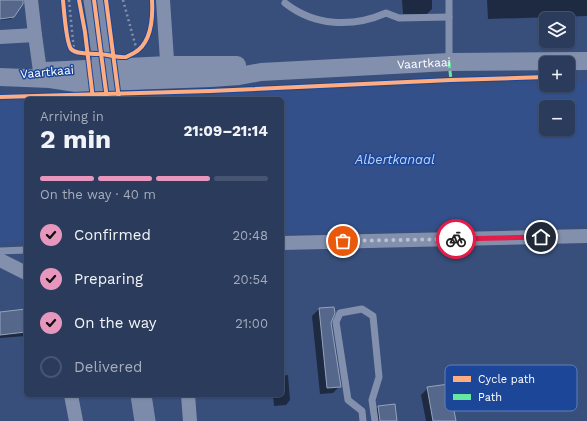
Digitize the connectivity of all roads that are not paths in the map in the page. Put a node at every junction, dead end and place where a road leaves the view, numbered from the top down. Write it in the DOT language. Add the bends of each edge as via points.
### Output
graph roads {
  1 [pos="31,0"];
  2 [pos="94,0"];
  3 [pos="163,0"];
  4 [pos="449,0"];
  5 [pos="285,4"];
  6 [pos="449,17"];
  7 [pos="34,35"];
  8 [pos="0,37"];
  9 [pos="587,61"];
  10 [pos="449,62"];
  11 [pos="40,71"];
  12 [pos="168,72"];
  13 [pos="0,77"];
  14 [pos="107,97"];
  15 [pos="587,236"];
  16 [pos="284,243"];
  17 [pos="24,250"];
  18 [pos="0,251"];
  19 [pos="0,260"];
  20 [pos="24,272"];
  21 [pos="71,397"];
  22 [pos="141,397"];
  23 [pos="188,397"];
  24 [pos="76,421"];
  25 [pos="145,421"];
  26 [pos="190,421"];
  27 [pos="363,421"];
  28 [pos="375,421"];
  1 -- 7 [label="street"];
  2 -- 14 [label="main road, bridge"];
  3 -- 12 [label="street"];
  4 -- 6 [label="lane"];
  5 -- 6 [label="lane" via="311,18 341,24 373,19 386,13 400,18"];
  6 -- 10 [label="lane"];
  7 -- 8 [label="street"];
  7 -- 11 [label="street"];
  9 -- 10 [label="street, Vaartkaai"];
  10 -- 12 [label="street, Vaartkaai" via="260,72 240,65"];
  11 -- 12 [label="street, Vaartkaai" via="127,67"];
  11 -- 13 [label="street, Vaartkaai"];
  12 -- 13 [label="street, Vaartkaai" via="76,83"];
  15 -- 16 [label="street"];
  17 -- 18 [label="lane"];
  19 -- 20 [label="street"];
  21 -- 24 [label="street"];
  22 -- 25 [label="main road"];
  23 -- 26 [label="street"];
  27 -- 28 [label="lane" via="362,411 348,400 336,322 340,313 362,309 373,316 379,377 372,400"];
}
